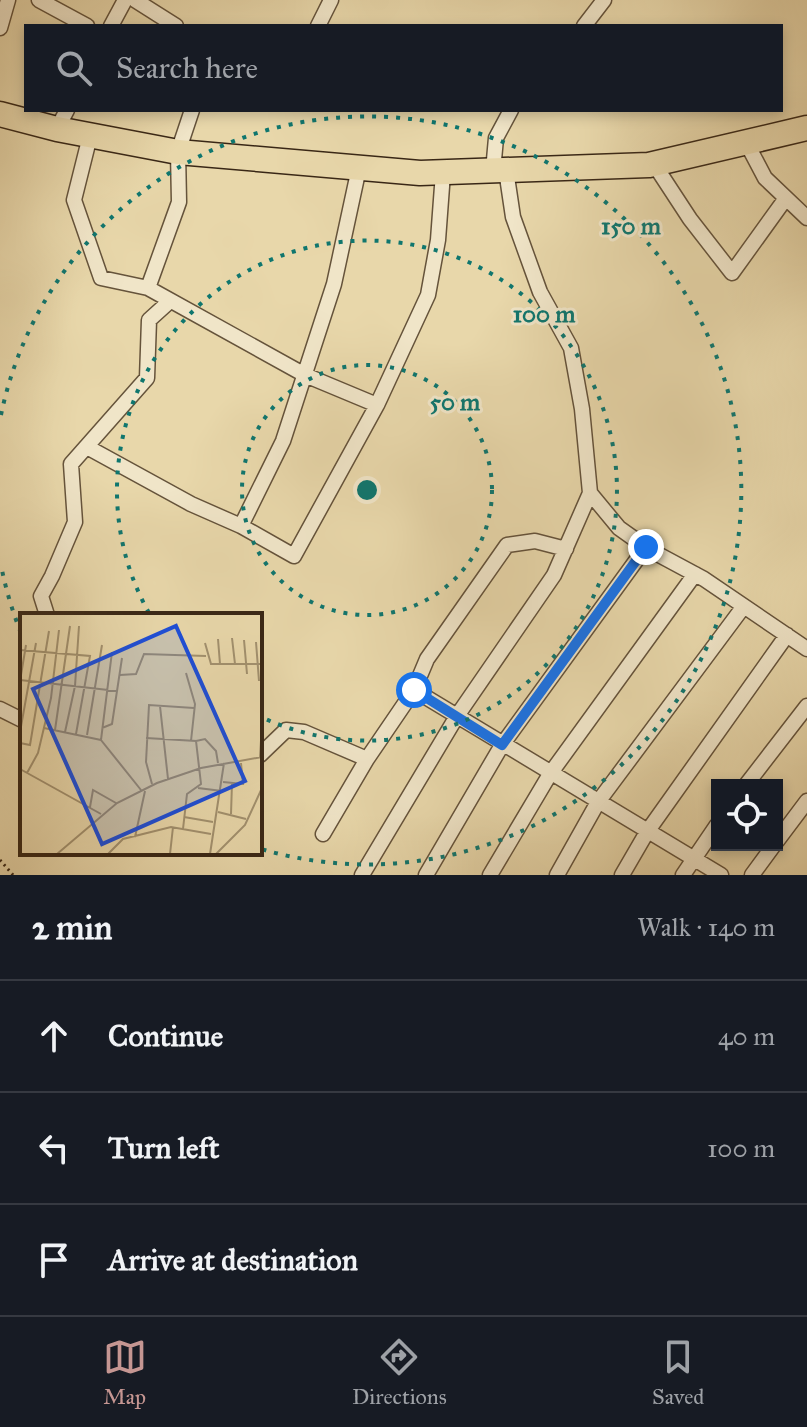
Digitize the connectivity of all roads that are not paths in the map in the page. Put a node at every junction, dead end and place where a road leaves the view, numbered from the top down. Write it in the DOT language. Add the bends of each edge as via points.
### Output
graph roads {
  1 [pos="8,0"];
  2 [pos="39,0"];
  3 [pos="73,0"];
  4 [pos="125,0"];
  5 [pos="135,0"];
  6 [pos="331,0"];
  7 [pos="604,0"];
  8 [pos="66,14"];
  9 [pos="84,24"];
  10 [pos="112,24"];
  11 [pos="173,24"];
  12 [pos="319,24"];
  13 [pos="586,24"];
  14 [pos="0,28"];
  15 [pos="191,112"];
  16 [pos="510,112"];
  17 [pos="0,114"];
  18 [pos="62,120"];
  19 [pos="807,128"];
  20 [pos="90,136"];
  21 [pos="746,142"];
  22 [pos="178,152"];
  23 [pos="654,164"];
  24 [pos="359,168"];
  25 [pos="499,170"];
  26 [pos="443,173"];
  27 [pos="786,198"];
  28 [pos="807,218"];
  29 [pos="148,288"];
  30 [pos="170,301"];
  31 [pos="305,375"];
  32 [pos="377,405"];
  33 [pos="87,447"];
  34 [pos="590,493"];
  35 [pos="241,526"];
  36 [pos="646,547"];
  37 [pos="566,549"];
  38 [pos="695,574"];
  39 [pos="744,606"];
  40 [pos="46,613"];
  41 [pos="787,635"];
  42 [pos="807,649"];
  43 [pos="414,690"];
  44 [pos="807,706"];
  45 [pos="0,709"];
  46 [pos="457,716"];
  47 [pos="20,719"];
  48 [pos="502,745"];
  49 [pos="262,753"];
  50 [pos="367,759"];
  51 [pos="550,774"];
  52 [pos="751,779"];
  53 [pos="807,801"];
  54 [pos="598,802"];
  55 [pos="647,832"];
  56 [pos="323,834"];
  57 [pos="711,834"];
  58 [pos="783,834"];
  59 [pos="770,851"];
  60 [pos="693,860"];
  61 [pos="362,875"];
  62 [pos="426,875"];
  63 [pos="490,875"];
  64 [pos="557,875"];
  65 [pos="622,875"];
  66 [pos="683,875"];
  67 [pos="721,875"];
  68 [pos="752,875"];
  1 -- 14 [label="street"];
  2 -- 8 [label="street"];
  3 -- 8 [label="street"];
  4 -- 10 [label="street"];
  5 -- 11 [label="street"];
  6 -- 12 [label="street"];
  7 -- 13 [label="street"];
  8 -- 9 [label="street"];
  15 -- 22 [label="street"];
  16 -- 25 [label="street" via="496,138"];
  17 -- 18 [label="highway"];
  18 -- 20 [label="highway"];
  19 -- 21 [label="highway"];
  20 -- 22 [label="highway"];
  20 -- 29 [label="street" via="74,200 101,278"];
  21 -- 23 [label="highway"];
  21 -- 27 [label="street" via="765,178"];
  22 -- 24 [label="highway"];
  22 -- 29 [label="street" via="179,202"];
  23 -- 25 [label="highway"];
  23 -- 27 [label="street" via="732,273"];
  24 -- 26 [label="highway"];
  24 -- 31 [label="street" via="334,284"];
  25 -- 26 [label="highway"];
  25 -- 34 [label="street" via="540,292 571,348"];
  26 -- 32 [label="street" via="428,295"];
  27 -- 28 [label="street"];
  29 -- 30 [label="street"];
  30 -- 31 [label="street"];
  30 -- 33 [label="street" via="149,320 147,378"];
  31 -- 32 [label="street"];
  31 -- 35 [label="street" via="283,441"];
  32 -- 35 [label="street" via="294,556"];
  33 -- 35 [label="street"];
  33 -- 40 [label="street" via="71,464 75,522 41,596"];
  34 -- 36 [label="street" via="619,528"];
  34 -- 37 [label="street"];
  36 -- 38 [label="street"];
  36 -- 48 [label="street"];
  37 -- 43 [label="street" via="535,541 507,545 427,659"];
  37 -- 46 [label="street" via="554,575"];
  38 -- 39 [label="street"];
  38 -- 51 [label="street"];
  39 -- 41 [label="street"];
  39 -- 54 [label="street"];
  41 -- 42 [label="street"];
  41 -- 55 [label="street"];
  43 -- 46 [label="street"];
  43 -- 50 [label="street"];
  44 -- 52 [label="street"];
  45 -- 47 [label="street"];
  46 -- 48 [label="street"];
  46 -- 61 [label="street"];
  48 -- 51 [label="street"];
  48 -- 62 [label="street"];
  49 -- 50 [label="street" via="286,730 304,732"];
  50 -- 56 [label="street"];
  51 -- 54 [label="street"];
  51 -- 63 [label="street"];
  53 -- 58 [label="street"];
  54 -- 55 [label="street"];
  54 -- 64 [label="street"];
  55 -- 60 [label="street"];
  55 -- 65 [label="street"];
  57 -- 60 [label="street"];
  59 -- 68 [label="street"];
  60 -- 66 [label="street"];
  60 -- 67 [label="street"];
}
